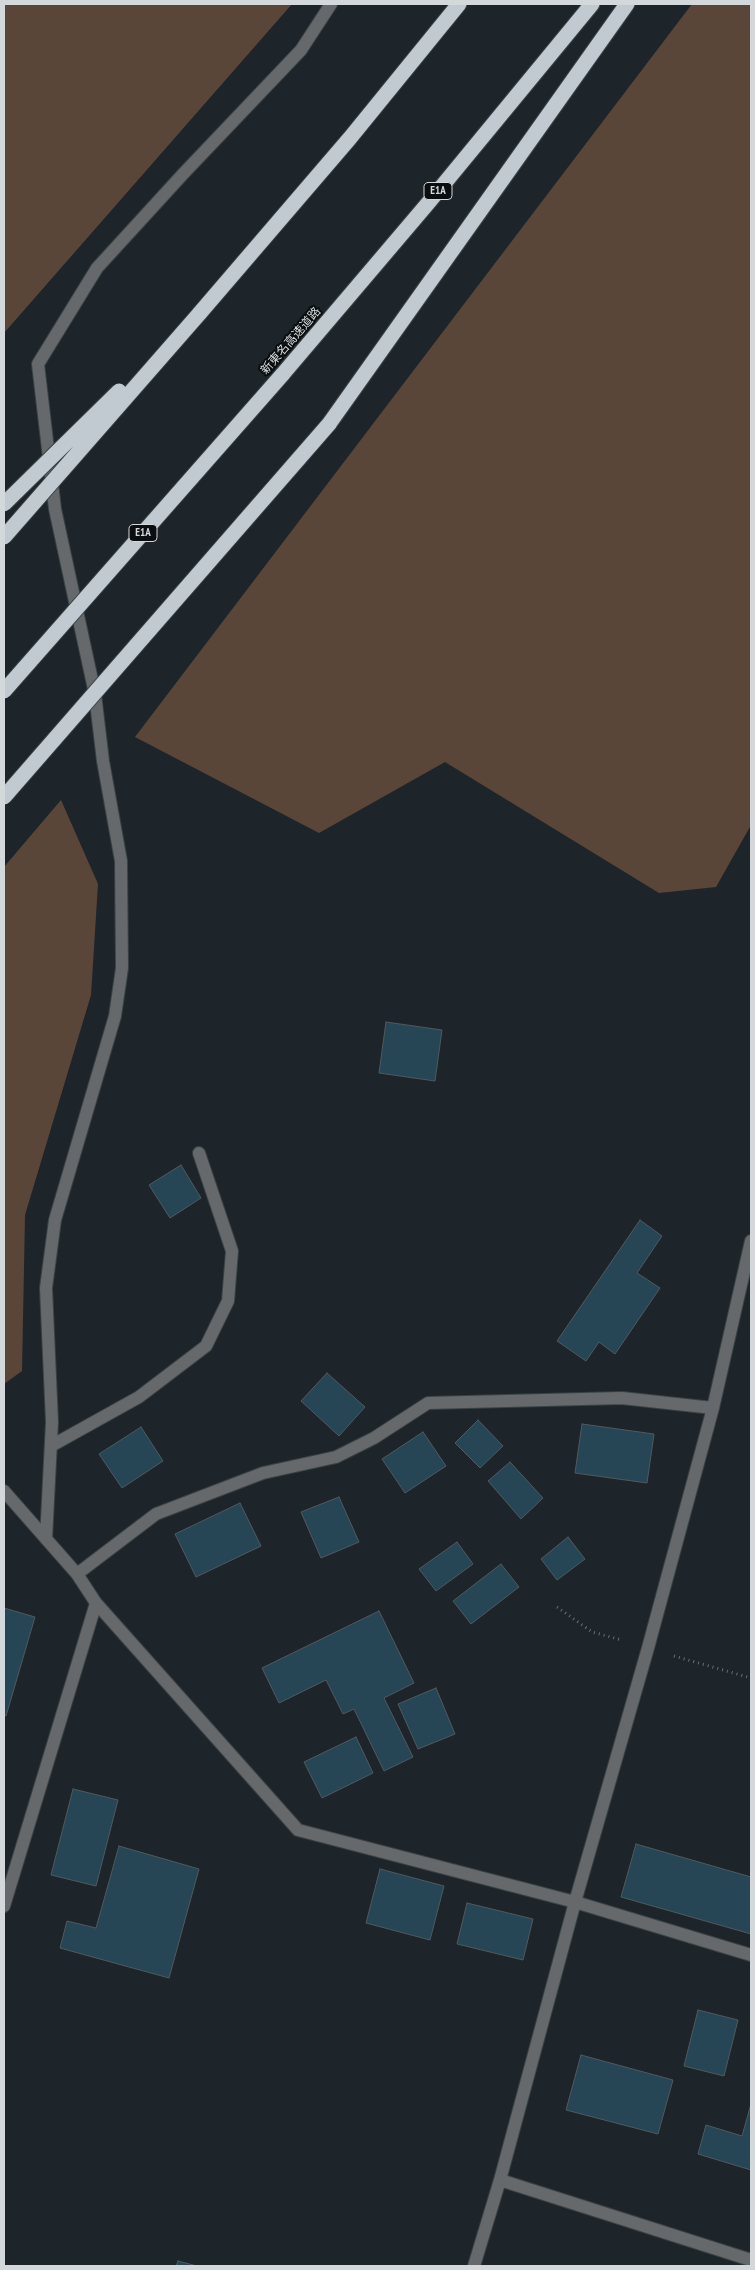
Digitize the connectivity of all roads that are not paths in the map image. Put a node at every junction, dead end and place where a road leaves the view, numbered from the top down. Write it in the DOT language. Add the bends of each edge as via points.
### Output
graph roads {
  1 [pos="332,4"];
  2 [pos="460,4"];
  3 [pos="592,4"];
  4 [pos="627,4"];
  5 [pos="199,314"];
  6 [pos="4,504"];
  7 [pos="4,536"];
  8 [pos="4,691"];
  9 [pos="4,797"];
  10 [pos="199,1153"];
  11 [pos="751,1241"];
  12 [pos="713,1408"];
  13 [pos="51,1446"];
  14 [pos="4,1491"];
  15 [pos="46,1539"];
  16 [pos="77,1574"];
  17 [pos="96,1603"];
  18 [pos="576,1902"];
  19 [pos="4,1906"];
  20 [pos="751,1955"];
  21 [pos="500,2180"];
  22 [pos="751,2260"];
  23 [pos="474,2266"];
  1 -- 13 [label="street" via="302,50 97,268 38,364 55,509 95,694 121,861 122,968 115,1016 56,1220 46,1288"];
  2 -- 5 [label="highway"];
  3 -- 8 [label="highway, 新東名高速道路 / E1A, bridge" via="282,375"];
  4 -- 9 [label="highway, bridge" via="329,424"];
  5 -- 6 [label="highway, bridge"];
  5 -- 7 [label="highway, bridge"];
  10 -- 13 [label="street" via="232,1251 228,1301 206,1346 139,1397"];
  11 -- 12 [label="street"];
  12 -- 16 [label="street" via="622,1398 428,1403 374,1438 336,1457 263,1473 156,1514"];
  12 -- 18 [label="street"];
  13 -- 15 [label="street"];
  14 -- 15 [label="street"];
  15 -- 16 [label="street"];
  16 -- 17 [label="street"];
  17 -- 18 [label="street" via="298,1830"];
  17 -- 19 [label="street"];
  18 -- 20 [label="street"];
  18 -- 21 [label="street"];
  21 -- 22 [label="street"];
  21 -- 23 [label="street"];
}
